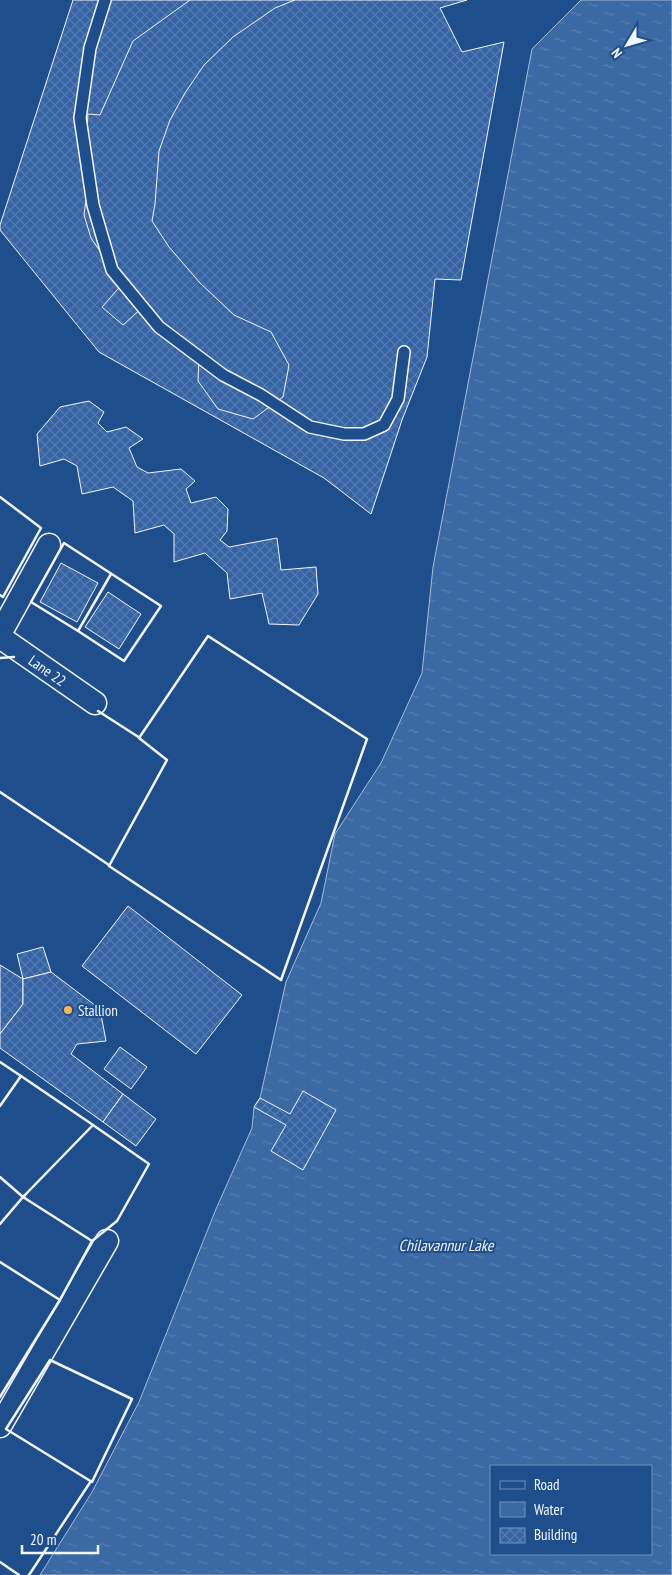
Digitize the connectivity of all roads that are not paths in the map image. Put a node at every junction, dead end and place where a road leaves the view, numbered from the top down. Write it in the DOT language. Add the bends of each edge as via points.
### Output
graph roads {
  1 [pos="105,0"];
  2 [pos="404,352"];
  3 [pos="49,545"];
  4 [pos="0,635"];
  5 [pos="95,703"];
  6 [pos="107,1241"];
  7 [pos="0,1426"];
  1 -- 2 [label="lane" via="90,48 80,118 93,205 112,270 159,327 223,375 310,427 344,434 364,434 384,425 398,399"];
  3 -- 4 [label="street"];
  4 -- 5 [label="street, Lane 22"];
  6 -- 7 [label="street"];
}
